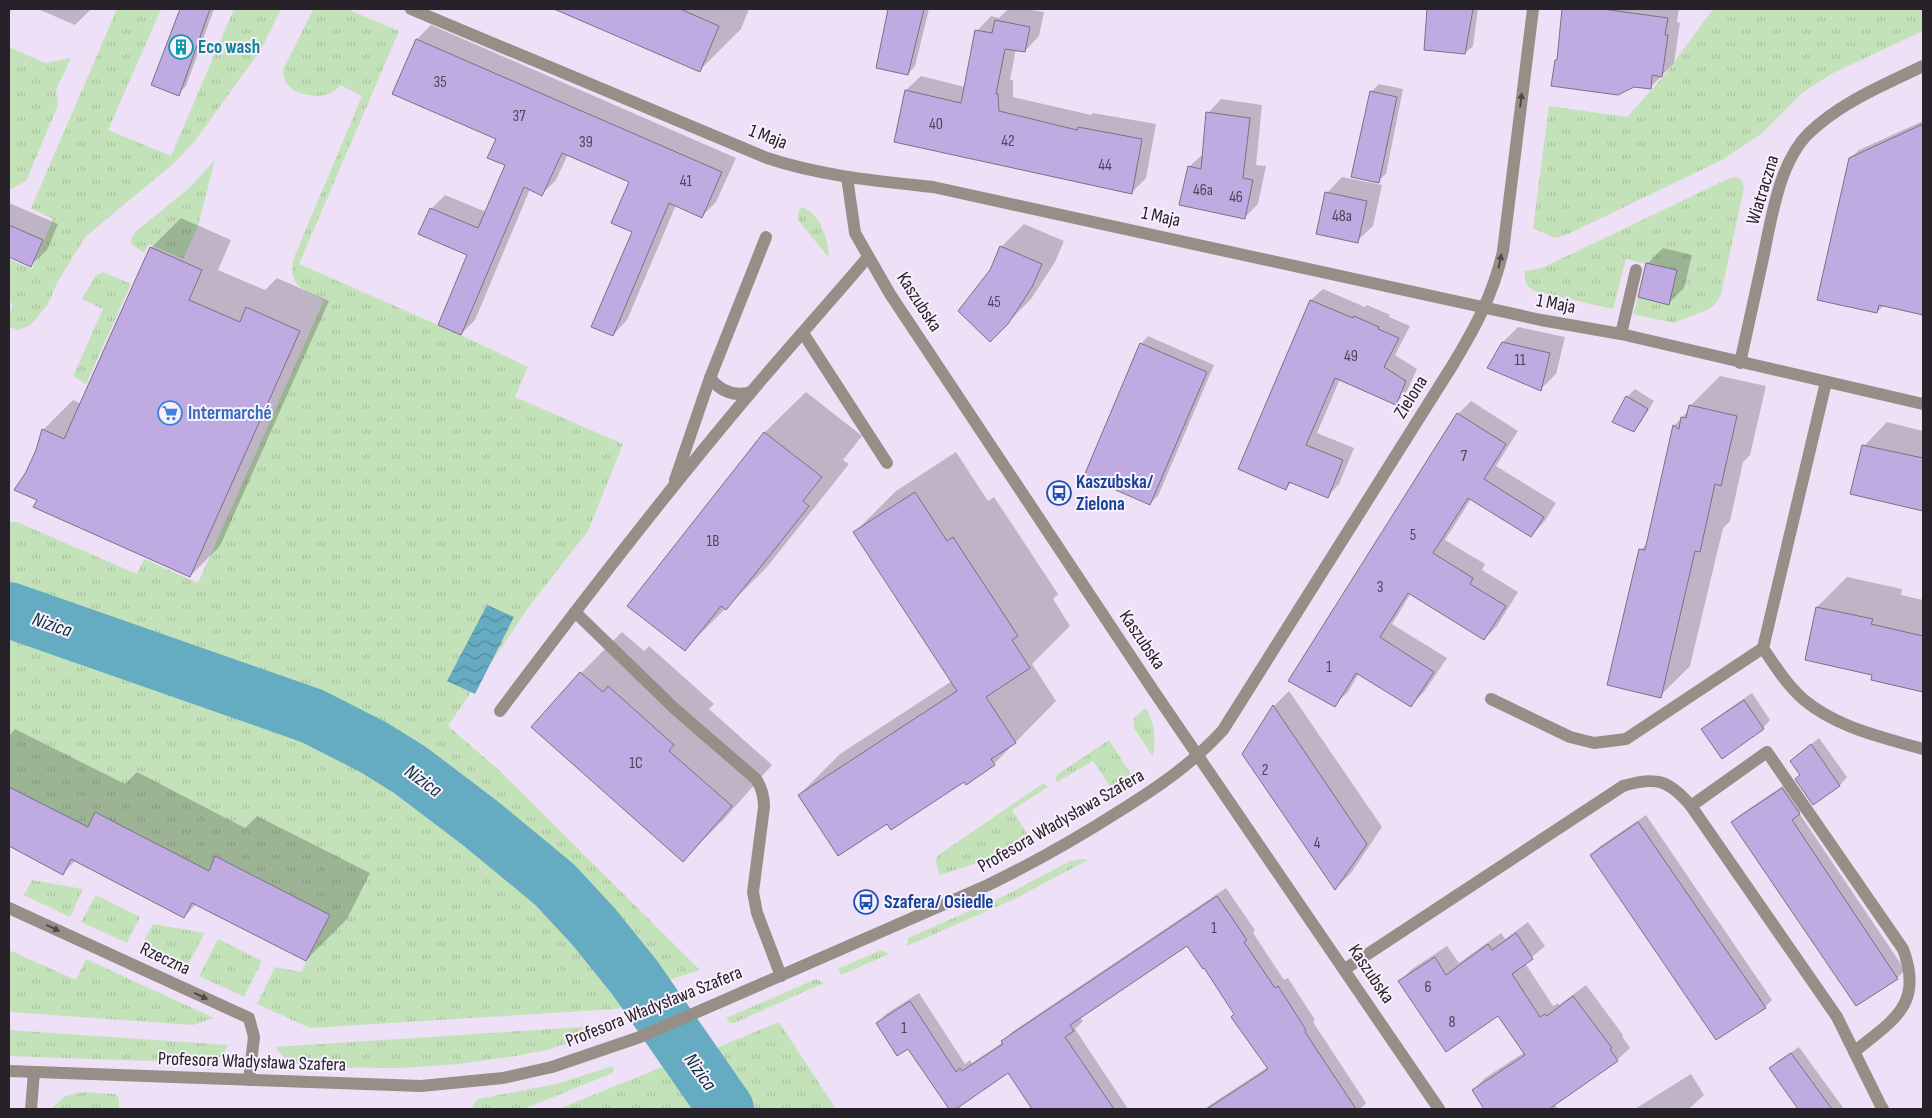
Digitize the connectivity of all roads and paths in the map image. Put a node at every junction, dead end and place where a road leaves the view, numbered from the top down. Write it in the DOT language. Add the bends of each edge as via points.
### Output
graph roads {
  1 [pos="411,9"];
  2 [pos="1533,9"];
  3 [pos="1923,66"];
  4 [pos="847,177"];
  5 [pos="766,237"];
  6 [pos="868,257"];
  7 [pos="1636,270"];
  8 [pos="1485,308"];
  9 [pos="803,333"];
  10 [pos="1621,334"];
  11 [pos="1740,363"];
  12 [pos="710,378"];
  13 [pos="1826,382"];
  14 [pos="751,392"];
  15 [pos="1923,404"];
  16 [pos="887,463"];
  17 [pos="672,490"];
  18 [pos="575,612"];
  19 [pos="1763,648"];
  20 [pos="1491,699"];
  21 [pos="500,711"];
  22 [pos="1923,749"];
  23 [pos="1198,756"];
  24 [pos="1691,806"];
  25 [pos="9,908"];
  26 [pos="1345,969"];
  27 [pos="781,976"];
  28 [pos="1854,1052"];
  29 [pos="9,1071"];
  30 [pos="34,1072"];
  31 [pos="249,1080"];
  32 [pos="31,1109"];
  33 [pos="1439,1109"];
  34 [pos="1883,1109"];
  1 -- 4 [label="street, 1 Maja" via="767,158 797,168"];
  8 -- 2 [label="street, Zielona, one-way" via="1503,251"];
  3 -- 11 [label="street, Wiatraczna" via="1827,117 1808,134 1790,158 1776,200"];
  4 -- 6 [label="street, Kaszubska" via="854,233"];
  4 -- 8 [label="street, 1 Maja" via="933,187"];
  5 -- 12 [label="street"];
  6 -- 9 [label="street"];
  6 -- 23 [label="street, Kaszubska"];
  7 -- 10 [label="street"];
  8 -- 10 [label="street, 1 Maja"];
  8 -- 23 [label="street, Zielona" via="1475,329 1237,709 1223,730"];
  9 -- 14 [label="street"];
  9 -- 16 [label="street"];
  10 -- 11 [label="street, 1 Maja"];
  11 -- 13 [label="street, 1 Maja"];
  12 -- 14 [label="street" via="729,393"];
  12 -- 17 [label="street"];
  13 -- 15 [label="street, 1 Maja"];
  13 -- 19 [label="street"];
  14 -- 17 [label="street"];
  17 -- 18 [label="street"];
  18 -- 21 [label="street"];
  18 -- 27 [label="street" via="760,786 764,807 753,892 756,913"];
  19 -- 20 [label="street" via="1626,739 1594,743 1570,737"];
  19 -- 22 [label="street" via="1778,672 1803,699 1827,716 1861,731"];
  23 -- 26 [label="street, Kaszubska"];
  23 -- 27 [label="street, Profesora Władysława Szafera" via="1160,787 1036,861"];
  24 -- 26 [label="street" via="1678,791 1657,781 1623,786"];
  24 -- 28 [label="street" via="1837,1017"];
  24 -- 28 [label="street" via="1767,752 1903,949 1910,966 1911,985 1906,1004 1890,1023"];
  25 -- 31 [label="street, Rzeczna, one-way" via="249,1018 254,1037"];
  26 -- 33 [label="street, Kaszubska"];
  27 -- 31 [label="street, Profesora Władysława Szafera" via="640,1037 552,1067 503,1078 421,1086"];
  28 -- 34 [label="street"];
  29 -- 30 [label="street, Profesora Władysława Szafera"];
  30 -- 31 [label="street, Profesora Władysława Szafera"];
  30 -- 32 [label="street"];
}
